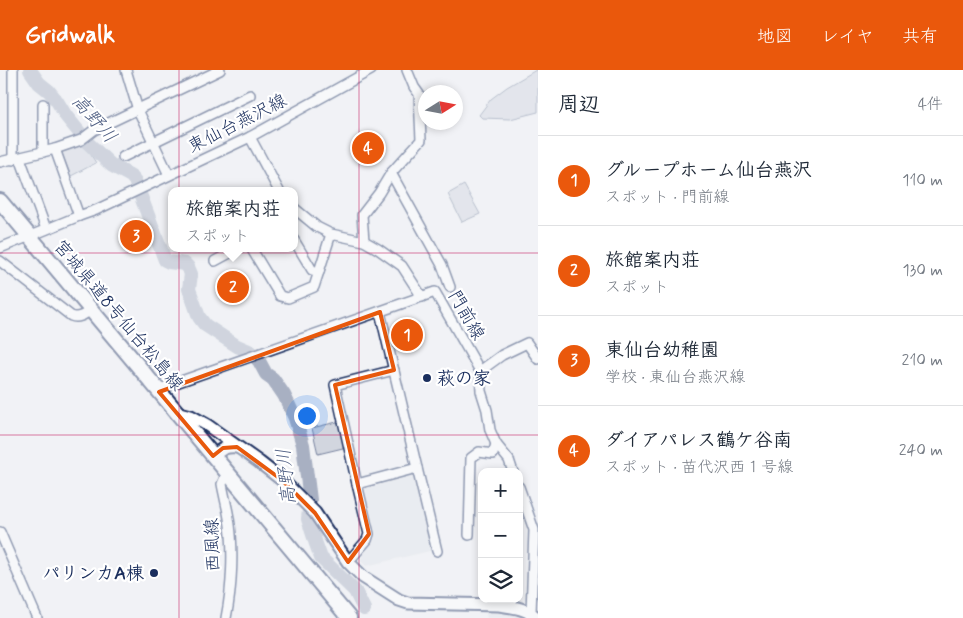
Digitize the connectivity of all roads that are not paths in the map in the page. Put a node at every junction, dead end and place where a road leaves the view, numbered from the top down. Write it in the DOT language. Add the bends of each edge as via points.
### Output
graph roads {
  1 [pos="13,70"];
  2 [pos="126,70"];
  3 [pos="220,70"];
  4 [pos="371,70"];
  5 [pos="407,70"];
  6 [pos="250,95"];
  7 [pos="43,104"];
  8 [pos="138,110"];
  9 [pos="250,137"];
  10 [pos="152,143"];
  11 [pos="54,149"];
  12 [pos="44,152"];
  13 [pos="123,157"];
  14 [pos="16,159"];
  15 [pos="0,162"];
  16 [pos="391,173"];
  17 [pos="169,176"];
  18 [pos="277,187"];
  19 [pos="0,201"];
  20 [pos="298,213"];
  21 [pos="79,216"];
  22 [pos="46,230"];
  23 [pos="331,234"];
  24 [pos="29,236"];
  25 [pos="364,241"];
  26 [pos="298,247"];
  27 [pos="0,248"];
  28 [pos="232,252"];
  29 [pos="253,252"];
  30 [pos="0,261"];
  31 [pos="215,261"];
  32 [pos="319,272"];
  33 [pos="450,286"];
  34 [pos="422,297"];
  35 [pos="91,310"];
  36 [pos="380,312"];
  37 [pos="538,359"];
  38 [pos="394,370"];
  39 [pos="480,371"];
  40 [pos="159,392"];
  41 [pos="176,412"];
  42 [pos="496,444"];
  43 [pos="237,447"];
  44 [pos="211,454"];
  45 [pos="417,468"];
  46 [pos="512,468"];
  47 [pos="227,473"];
  48 [pos="357,484"];
  49 [pos="523,498"];
  50 [pos="0,532"];
  51 [pos="470,535"];
  52 [pos="437,551"];
  53 [pos="348,562"];
  54 [pos="534,608"];
  55 [pos="37,618"];
  56 [pos="226,618"];
  57 [pos="349,618"];
  1 -- 14 [label="street"];
  2 -- 8 [label="street"];
  3 -- 8 [label="street"];
  4 -- 9 [label="street, 東仙台燕沢線"];
  5 -- 16 [label="street" via="419,94 421,140"];
  6 -- 10 [label="street"];
  7 -- 12 [label="street"];
  8 -- 10 [label="street"];
  8 -- 11 [label="street" via="81,140"];
  9 -- 17 [label="street, 東仙台燕沢線"];
  9 -- 18 [label="street"];
  10 -- 13 [label="street"];
  10 -- 17 [label="street"];
  11 -- 12 [label="street"];
  11 -- 21 [label="street"];
  12 -- 14 [label="street"];
  14 -- 15 [label="street"];
  14 -- 22 [label="street"];
  16 -- 25 [label="street" via="362,215"];
  16 -- 33 [label="street" via="442,265"];
  17 -- 21 [label="street, 東仙台燕沢線"];
  19 -- 24 [label="main road, 宮城県道8号仙台松島線"];
  20 -- 23 [label="street"];
  21 -- 22 [label="street"];
  22 -- 24 [label="street"];
  23 -- 25 [label="street"];
  23 -- 32 [label="street"];
  24 -- 27 [label="street"];
  24 -- 35 [label="main road, 宮城県道8号仙台松島線"];
  25 -- 34 [label="street" via="402,266"];
  26 -- 32 [label="street" via="312,270"];
  28 -- 31 [label="street"];
  29 -- 32 [label="street" via="280,296 288,298 314,287"];
  30 -- 35 [label="street" via="71,316 83,316"];
  34 -- 36 [label="street, 門前線"];
  34 -- 39 [label="street, 門前線" via="435,292"];
  35 -- 40 [label="main road, 宮城県道8号仙台松島線"];
  36 -- 38 [label="street"];
  36 -- 40 [label="street, 門前線" via="167,386"];
  37 -- 39 [label="street" via="527,343"];
  38 -- 45 [label="street"];
  38 -- 48 [label="street" via="335,385"];
  39 -- 42 [label="street, 門前線" via="481,391"];
  40 -- 41 [label="main road, 宮城県道8号仙台松島線"];
  41 -- 43 [label="street" via="207,425"];
  41 -- 44 [label="main road, 宮城県道8号仙台松島線"];
  42 -- 46 [label="street, 門前線"];
  42 -- 51 [label="street" via="493,454 479,452 471,458"];
  43 -- 44 [label="street" via="229,446"];
  43 -- 53 [label="street" via="282,480 315,513"];
  44 -- 47 [label="main road, 宮城県道8号仙台松島線"];
  45 -- 48 [label="street"];
  45 -- 52 [label="street"];
  47 -- 56 [label="street, 西風線" via="222,484 232,558"];
  47 -- 57 [label="main road, 宮城県道8号仙台松島線"];
  48 -- 53 [label="street" via="369,534"];
  49 -- 54 [label="street" via="534,530"];
  50 -- 55 [label="street"];
  53 -- 54 [label="street" via="363,577 408,603"];
}
